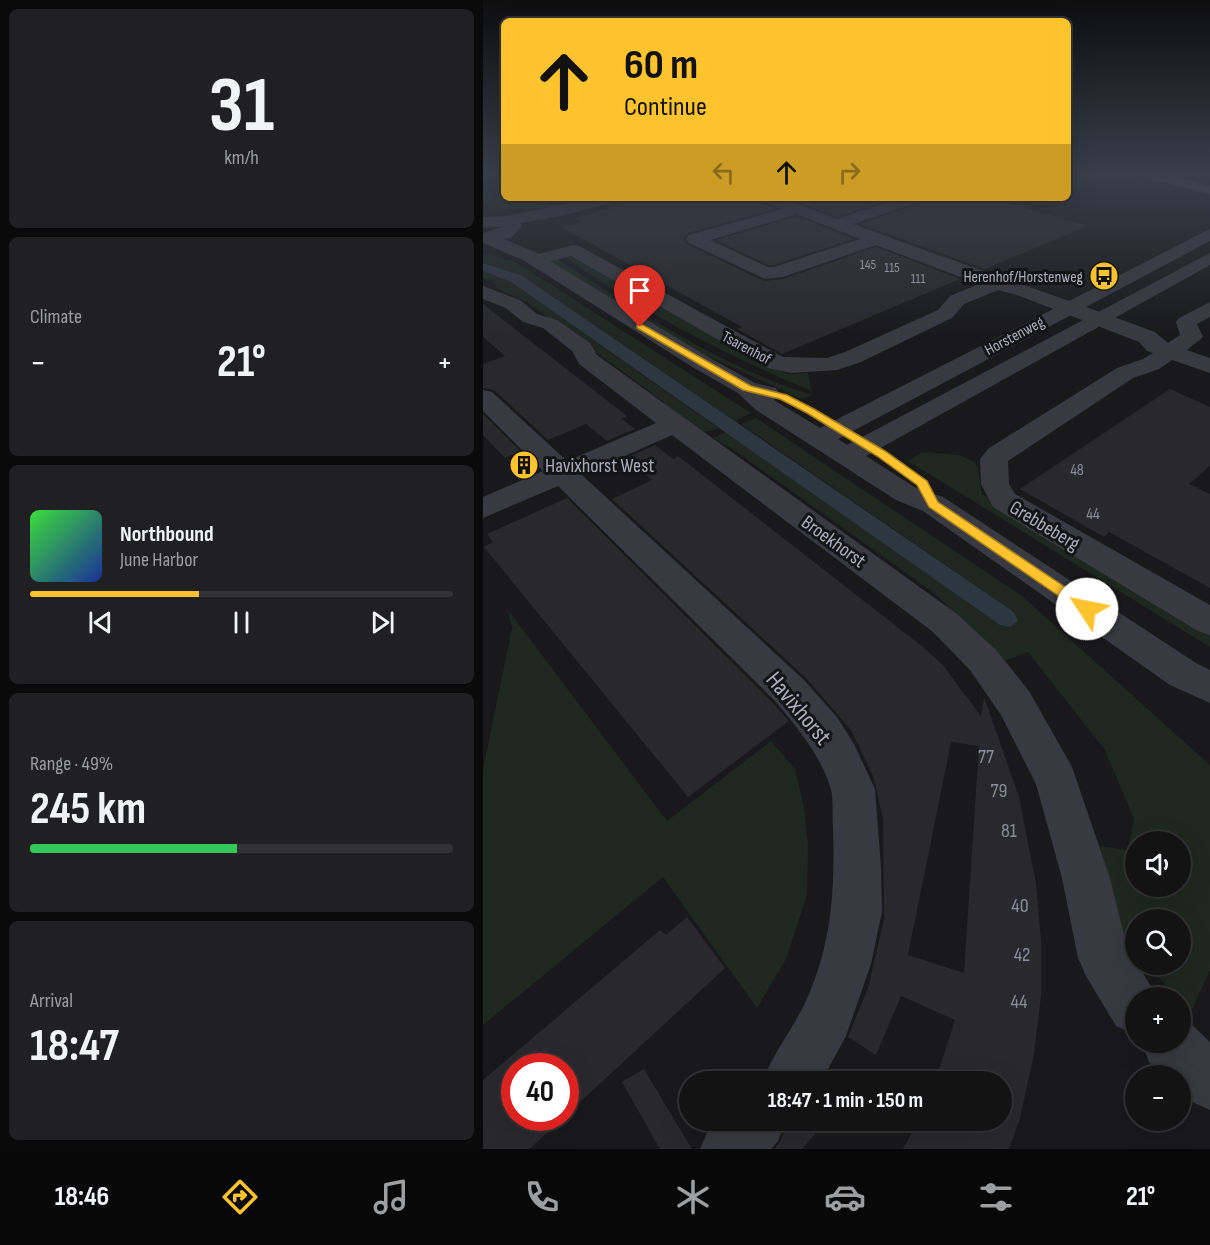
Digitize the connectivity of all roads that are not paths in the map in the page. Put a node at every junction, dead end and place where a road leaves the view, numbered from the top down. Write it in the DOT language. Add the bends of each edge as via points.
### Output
graph roads {
  1 [pos="494,227"];
  2 [pos="739,227"];
  3 [pos="844,227"];
  4 [pos="1210,234"];
  5 [pos="876,239"];
  6 [pos="533,258"];
  7 [pos="1210,258"];
  8 [pos="996,284"];
  9 [pos="483,292"];
  10 [pos="1210,308"];
  11 [pos="1062,310"];
  12 [pos="1094,322"];
  13 [pos="1165,349"];
  14 [pos="1210,366"];
  15 [pos="483,397"];
  16 [pos="675,424"];
  17 [pos="829,433"];
  18 [pos="857,451"];
  19 [pos="563,473"];
  20 [pos="483,508"];
  21 [pos="1210,622"];
  22 [pos="1197,681"];
  23 [pos="1210,704"];
  24 [pos="1125,991"];
  25 [pos="1181,1053"];
  26 [pos="796,1071"];
  27 [pos="1210,1081"];
  28 [pos="747,1131"];
  29 [pos="730,1149"];
  1 -- 6 [label="street" via="505,247"];
  2 -- 5 [label="street" via="695,240 765,273 776,273"];
  3 -- 5 [label="street"];
  4 -- 11 [label="street, Horstenweg"];
  5 -- 8 [label="street"];
  6 -- 8 [label="street, Tsarenhof" via="573,250 776,363 791,366 829,365 853,357 945,314 957,300"];
  6 -- 17 [label="street" via="640,327 747,388 765,405"];
  7 -- 12 [label="street, Horstenweg"];
  8 -- 11 [label="street" via="1013,296"];
  9 -- 16 [label="street, Broekhorst" via="549,324 582,348 587,359"];
  10 -- 13 [label="street, Grebbeberg" via="1187,322 1192,337"];
  11 -- 12 [label="street"];
  11 -- 17 [label="street, Horstenweg"];
  12 -- 13 [label="street" via="1138,344"];
  12 -- 18 [label="street, Horstenweg"];
  13 -- 14 [label="street"];
  13 -- 21 [label="street, Grebbeberg" via="1151,364 1125,373 999,454 994,459 995,484 1003,500"];
  15 -- 19 [label="street, Havixhorst"];
  16 -- 19 [label="street"];
  16 -- 24 [label="street, Broekhorst" via="945,623 983,660 1015,703 1057,781 1086,878 1104,958"];
  17 -- 18 [label="street"];
  18 -- 22 [label="street" via="906,494 933,504"];
  19 -- 20 [label="street"];
  19 -- 26 [label="street, Havixhorst" via="790,691 823,729 853,789 857,912 827,1017"];
  22 -- 23 [label="street"];
  25 -- 27 [label="street"];
  28 -- 29 [label="street"];
}
